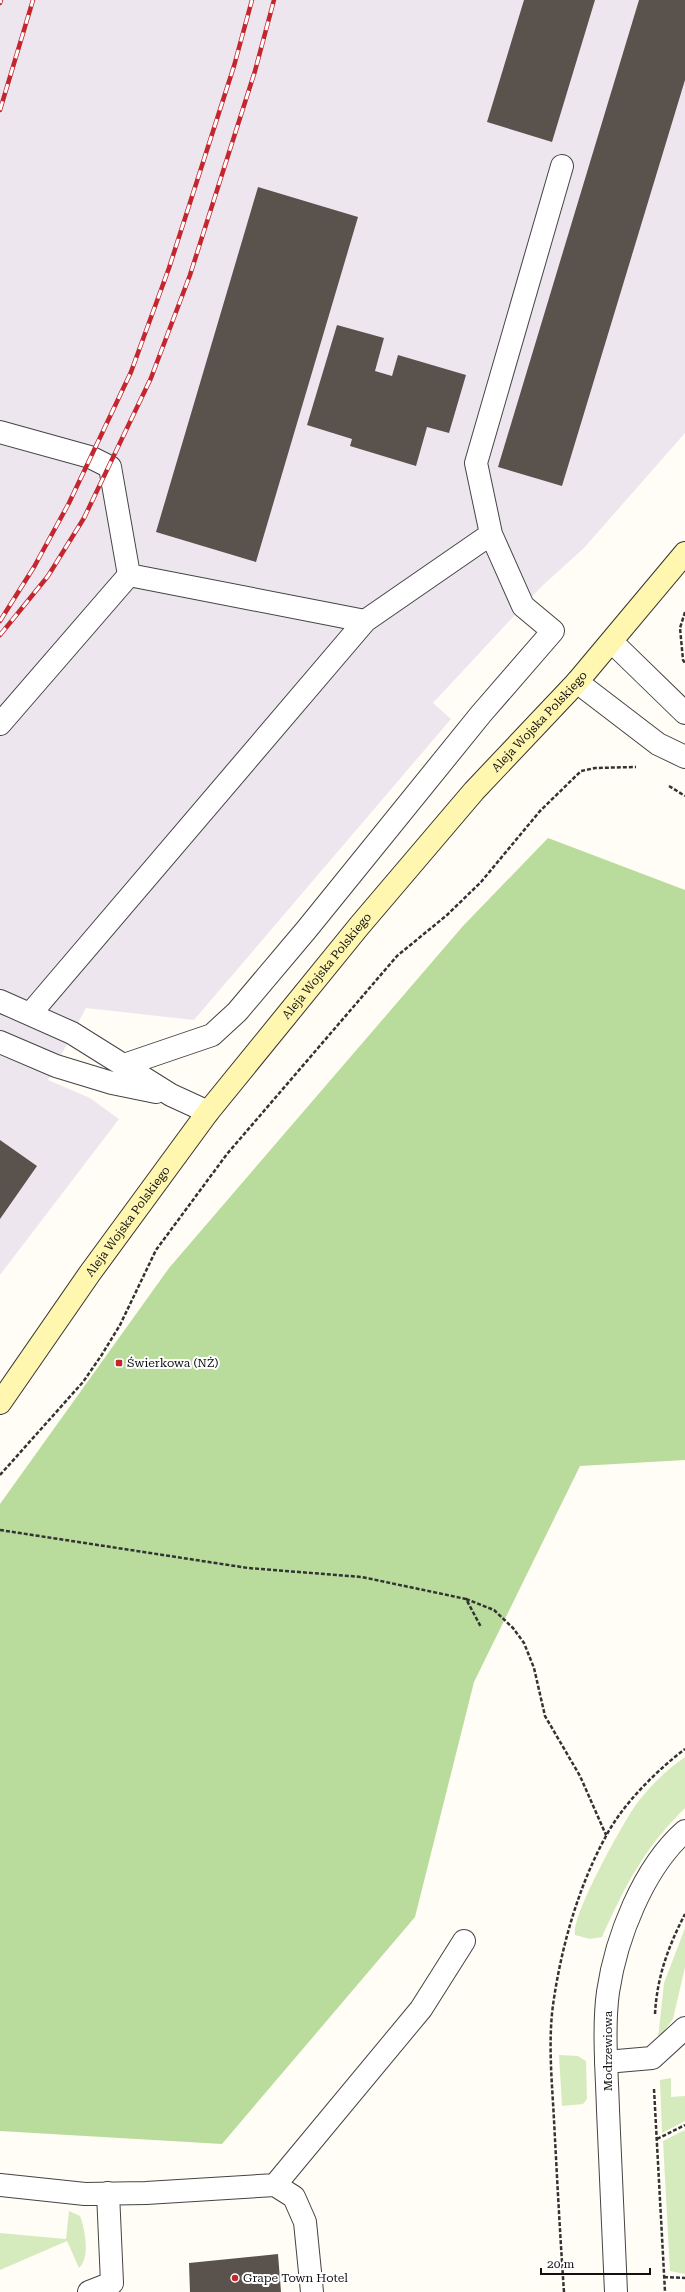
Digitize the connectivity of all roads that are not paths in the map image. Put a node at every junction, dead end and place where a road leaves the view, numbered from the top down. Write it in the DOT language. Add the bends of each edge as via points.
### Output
graph roads {
  1 [pos="562,166"];
  2 [pos="0,432"];
  3 [pos="491,534"];
  4 [pos="685,553"];
  5 [pos="129,575"];
  6 [pos="364,622"];
  7 [pos="612,642"];
  8 [pos="577,682"];
  9 [pos="685,713"];
  10 [pos="0,724"];
  11 [pos="685,757"];
  12 [pos="0,1001"];
  13 [pos="31,1013"];
  14 [pos="0,1042"];
  15 [pos="124,1065"];
  16 [pos="171,1095"];
  17 [pos="208,1112"];
  18 [pos="0,1403"];
  19 [pos="685,1831"];
  20 [pos="464,1941"];
  21 [pos="685,2028"];
  22 [pos="606,2062"];
  23 [pos="275,2184"];
  24 [pos="0,2185"];
  25 [pos="108,2193"];
  26 [pos="89,2292"];
  27 [pos="312,2292"];
  28 [pos="616,2292"];
  1 -- 3 [label="street" via="476,462"];
  2 -- 5 [label="street" via="90,457 110,467"];
  3 -- 6 [label="street"];
  3 -- 15 [label="street" via="523,606 553,631 481,714 307,929 236,1012 212,1034"];
  4 -- 7 [label="main road, Aleja Wojska Polskiego"];
  5 -- 6 [label="street"];
  5 -- 10 [label="street"];
  6 -- 13 [label="street"];
  7 -- 8 [label="main road, Aleja Wojska Polskiego"];
  7 -- 9 [label="street"];
  8 -- 11 [label="street" via="658,744"];
  8 -- 17 [label="main road, Aleja Wojska Polskiego" via="474,791 360,925"];
  12 -- 13 [label="street"];
  13 -- 15 [label="street"];
  14 -- 16 [label="street" via="56,1066 112,1083"];
  15 -- 16 [label="street"];
  16 -- 17 [label="street"];
  17 -- 18 [label="main road, Aleja Wojska Polskiego" via="90,1273"];
  19 -- 22 [label="street, Modrzewiowa" via="676,1839 644,1884 623,1930 608,1992"];
  20 -- 23 [label="street" via="421,2009"];
  21 -- 22 [label="street" via="652,2058"];
  22 -- 28 [label="street, Modrzewiowa"];
  23 -- 25 [label="street"];
  23 -- 27 [label="street" via="294,2197 305,2222"];
  24 -- 25 [label="street" via="85,2194"];
  25 -- 26 [label="street" via="112,2283"];
}
